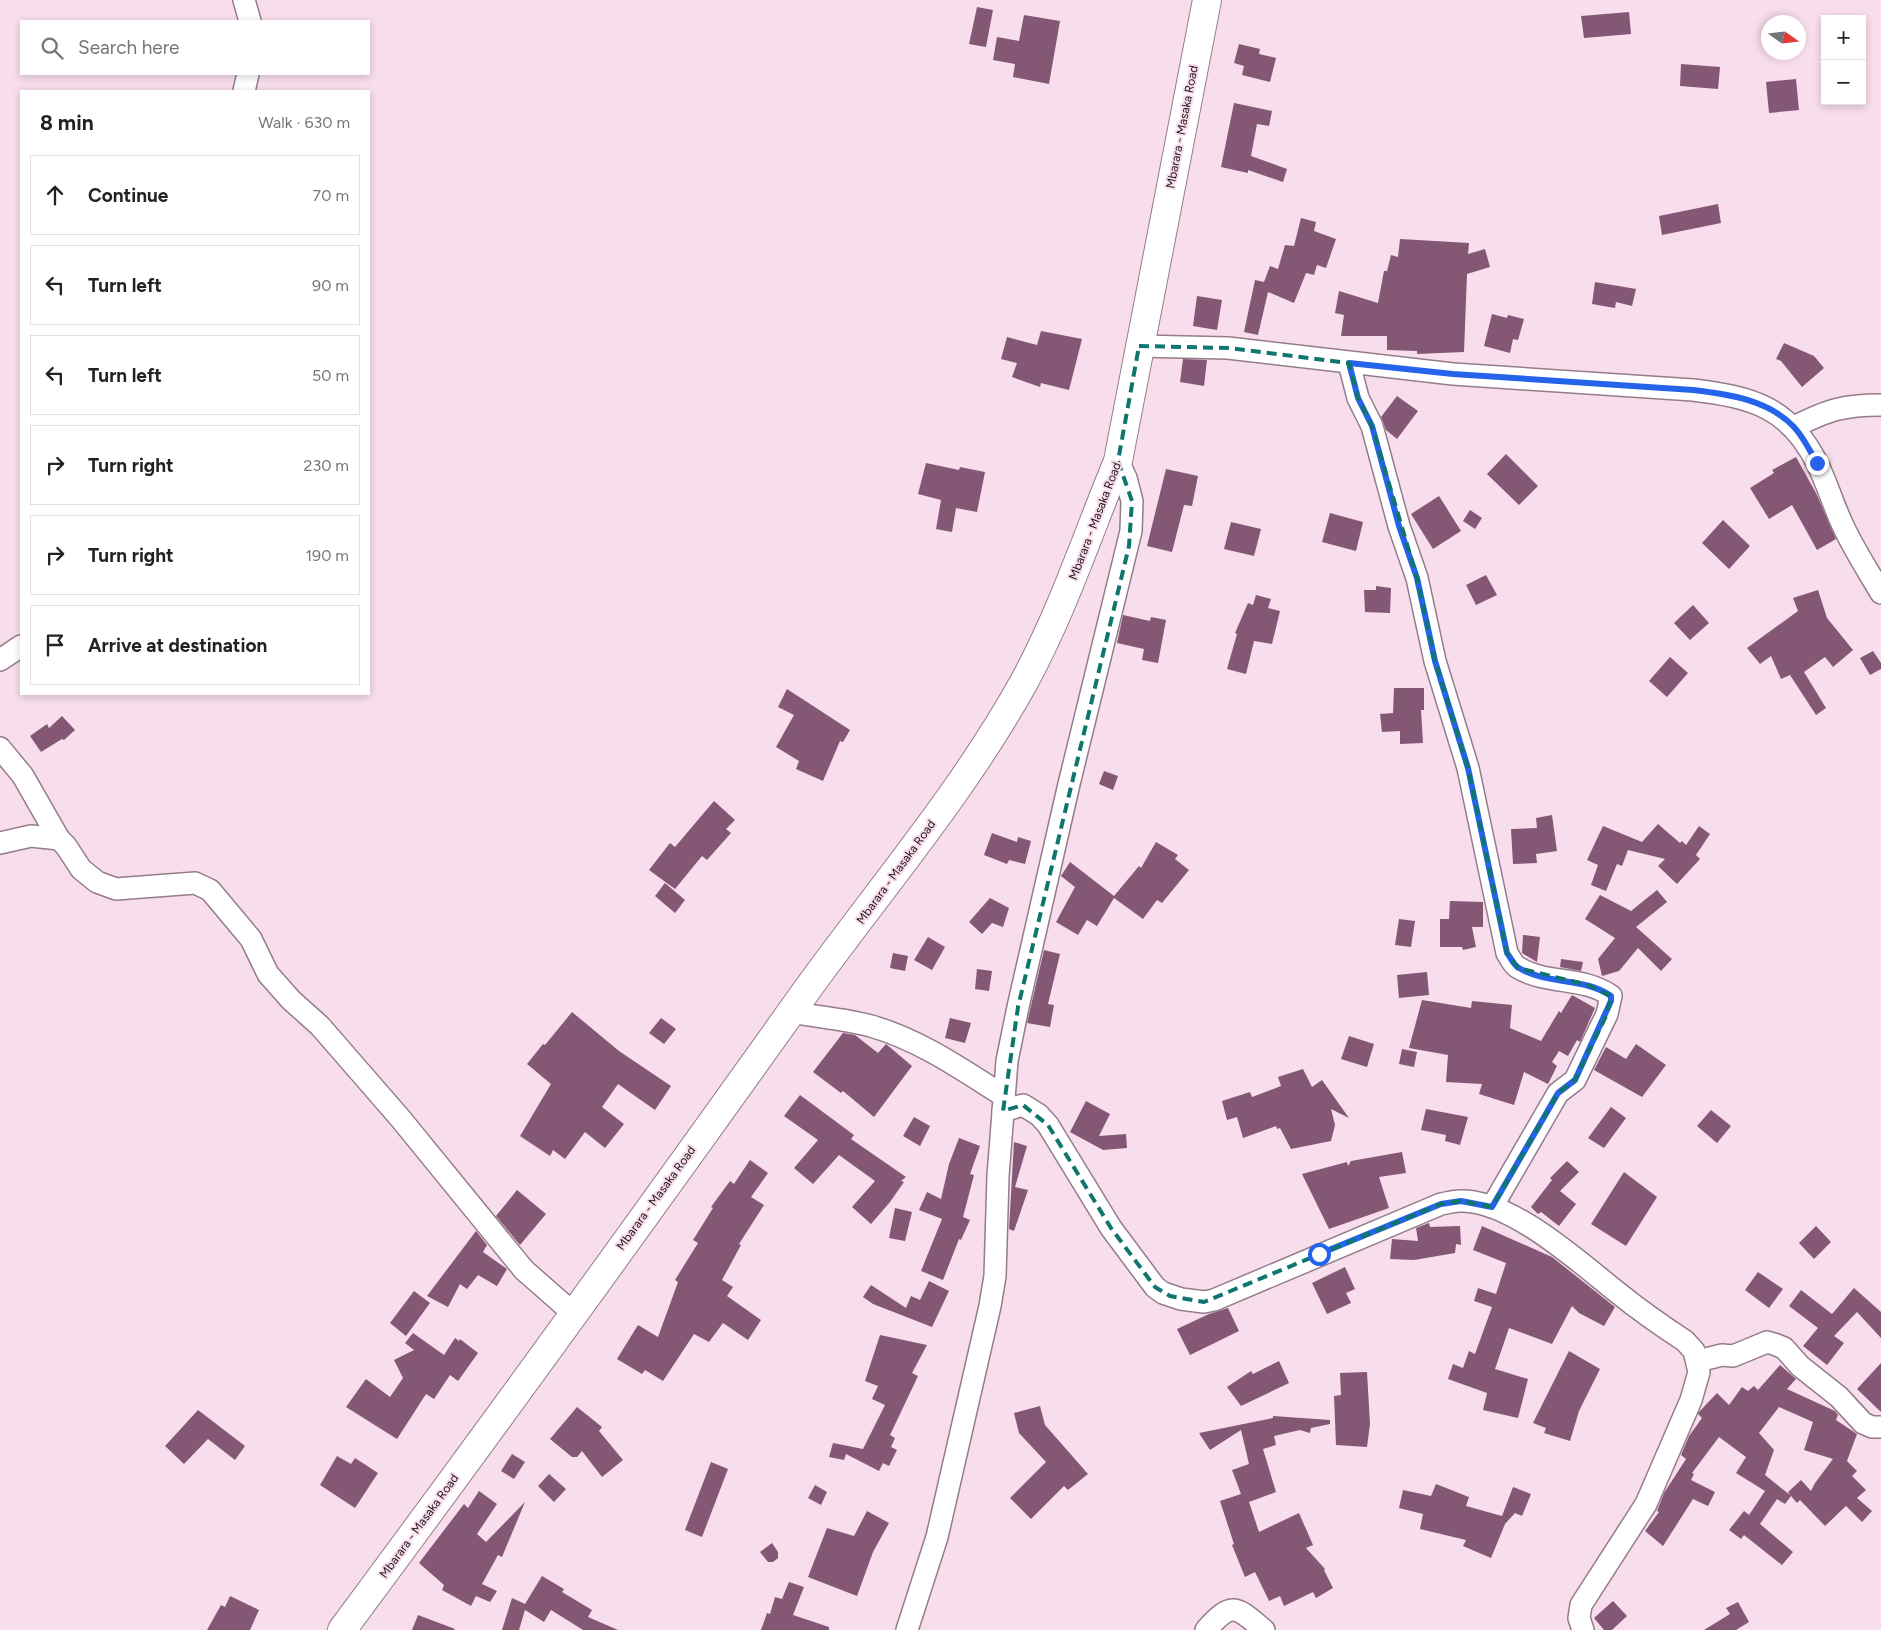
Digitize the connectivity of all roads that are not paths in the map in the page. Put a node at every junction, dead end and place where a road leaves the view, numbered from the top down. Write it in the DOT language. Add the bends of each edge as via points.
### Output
graph roads {
  1 [pos="244,0"];
  2 [pos="1207,0"];
  3 [pos="250,20"];
  4 [pos="248,75"];
  5 [pos="244,90"];
  6 [pos="1139,346"];
  7 [pos="1349,363"];
  8 [pos="1881,405"];
  9 [pos="1794,427"];
  10 [pos="1118,461"];
  11 [pos="1881,593"];
  12 [pos="20,647"];
  13 [pos="0,660"];
  14 [pos="0,748"];
  15 [pos="59,839"];
  16 [pos="0,843"];
  17 [pos="791,1012"];
  18 [pos="1003,1104"];
  19 [pos="1492,1207"];
  20 [pos="573,1313"];
  21 [pos="1698,1361"];
  22 [pos="1881,1427"];
  23 [pos="342,1630"];
  24 [pos="907,1630"];
  25 [pos="1206,1630"];
  26 [pos="1264,1630"];
  27 [pos="1583,1630"];
  1 -- 3 [label="street"];
  2 -- 6 [label="highway, Mbarara - Masaka Road"];
  4 -- 5 [label="street"];
  6 -- 7 [label="street" via="1228,348"];
  6 -- 10 [label="highway, Mbarara - Masaka Road"];
  7 -- 9 [label="street" via="1453,374 1714,392 1757,404 1780,415"];
  7 -- 19 [label="street" via="1358,398 1372,426 1417,578 1435,661 1468,768 1507,953 1518,968 1602,989 1611,996 1607,1014 1575,1080 1558,1093"];
  8 -- 9 [label="street" via="1854,405 1827,411"];
  9 -- 11 [label="street" via="1817,463 1841,522"];
  10 -- 17 [label="highway, Mbarara - Masaka Road" via="1055,622 1022,685 920,841"];
  10 -- 18 [label="street" via="1132,501 1129,546 1069,784 1018,1007"];
  12 -- 13 [label="street"];
  14 -- 15 [label="street" via="24,776"];
  15 -- 16 [label="street" via="31,836"];
  15 -- 20 [label="street" via="81,870 97,882 116,889 195,883 210,890 251,940 268,974 285,994 320,1026 400,1118 524,1270"];
  17 -- 18 [label="street" via="871,1026 910,1041 937,1053"];
  17 -- 20 [label="highway, Mbarara - Masaka Road"];
  18 -- 19 [label="street" via="1023,1105 1039,1115 1110,1228 1138,1265 1155,1287 1181,1299 1214,1300 1441,1204 1461,1201"];
  18 -- 24 [label="street" via="995,1276 990,1306 937,1537"];
  19 -- 21 [label="street" via="1570,1253 1623,1297 1685,1341"];
  20 -- 23 [label="highway, Mbarara - Masaka Road"];
  21 -- 22 [label="street" via="1722,1355 1733,1356 1767,1342 1774,1344 1784,1348 1863,1423 1872,1428"];
  21 -- 27 [label="street" via="1699,1372 1691,1400 1646,1504 1581,1605 1579,1618"];
  25 -- 26 [label="street" via="1224,1611 1231,1609 1244,1614"];
}
